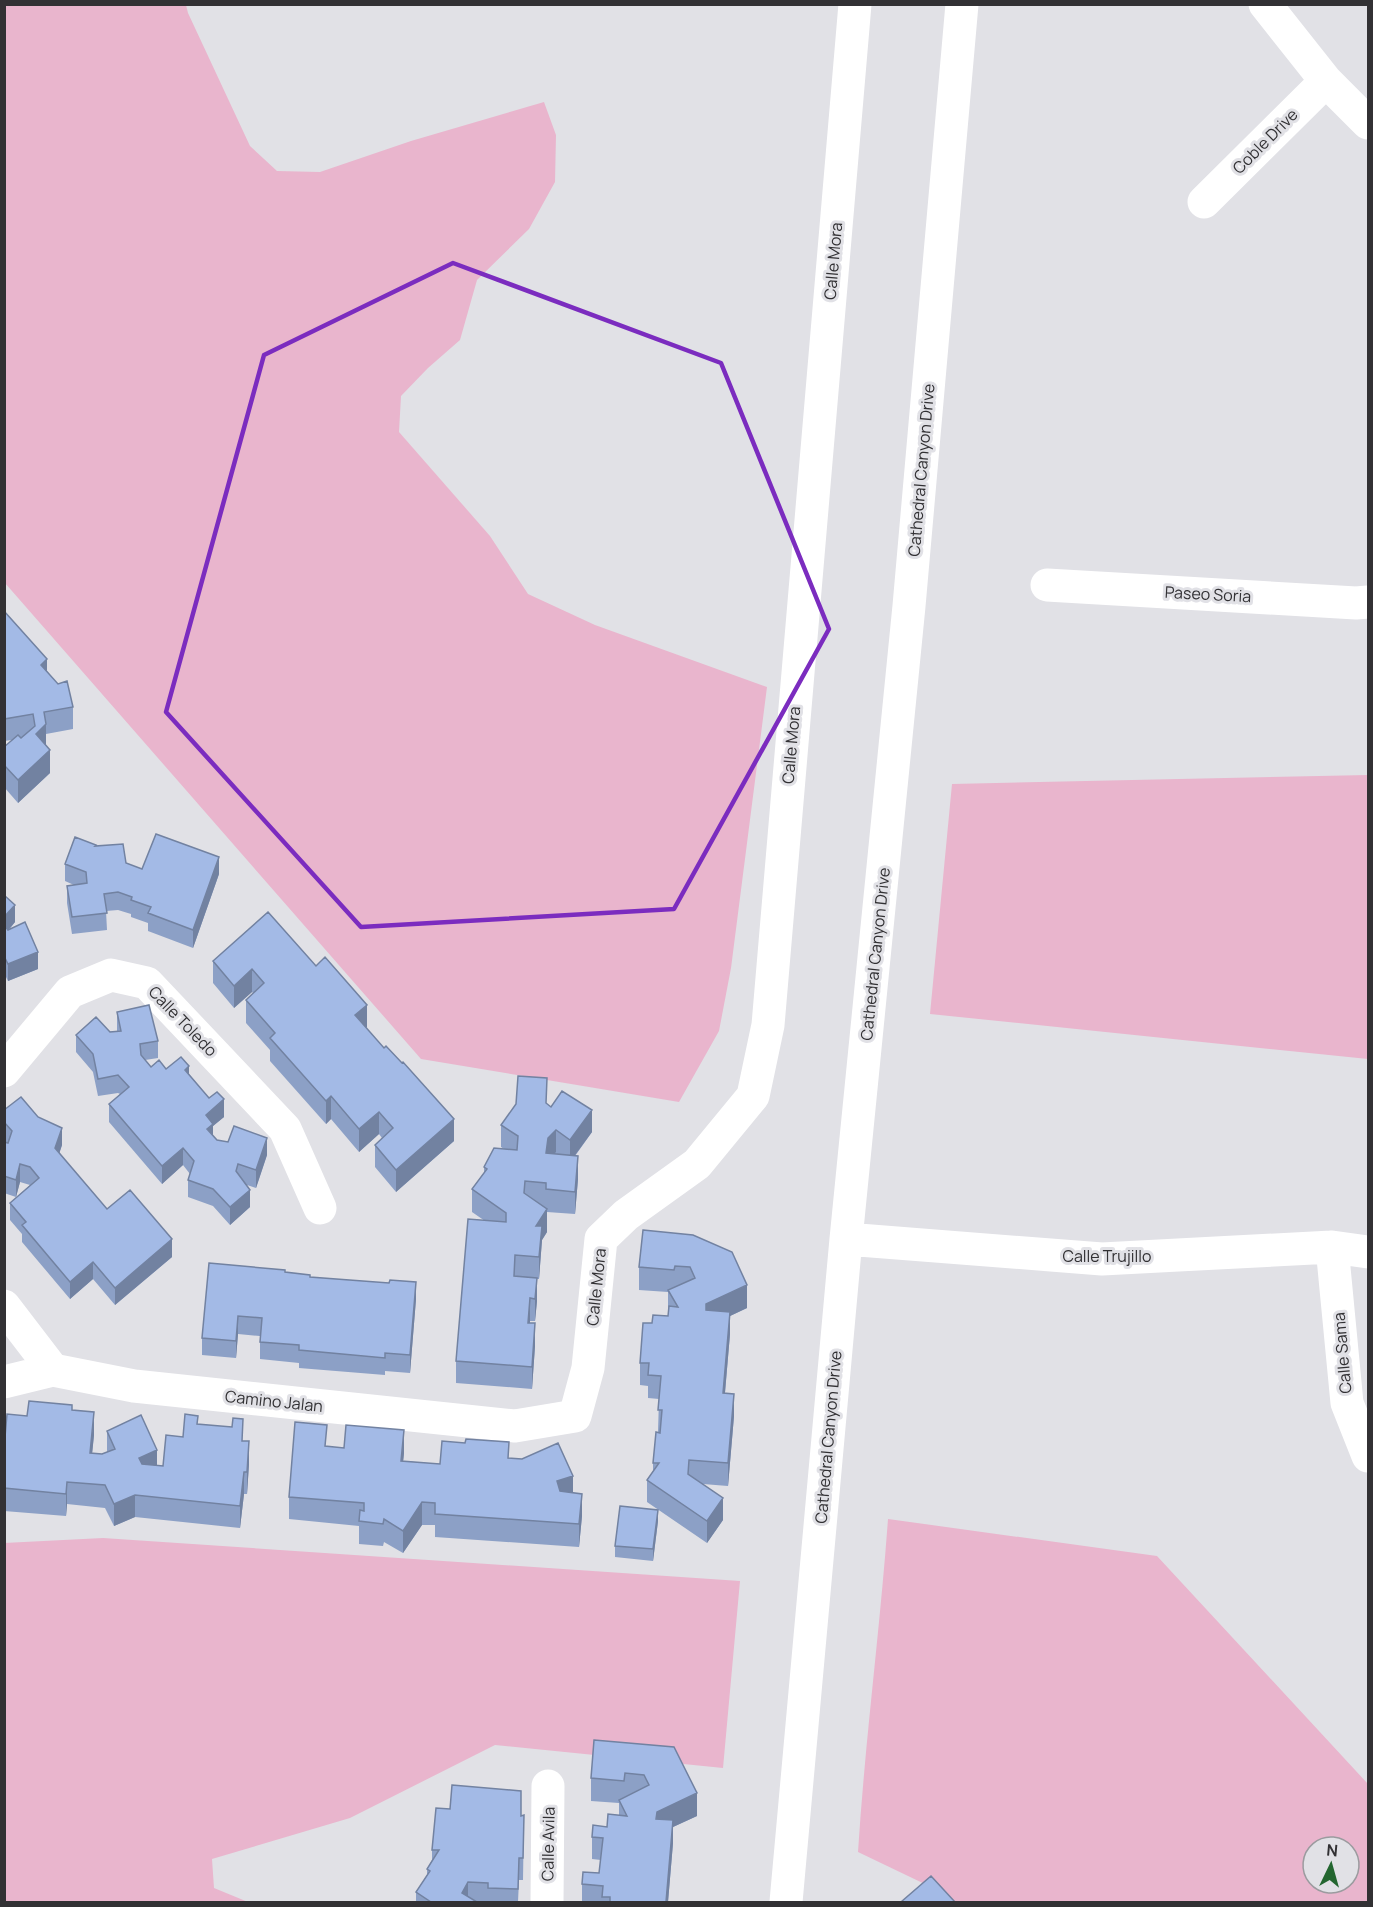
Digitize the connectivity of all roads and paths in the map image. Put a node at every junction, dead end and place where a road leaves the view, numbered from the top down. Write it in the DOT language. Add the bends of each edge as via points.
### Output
graph roads {
  1 [pos="855,4"];
  2 [pos="962,4"];
  3 [pos="1264,4"];
  4 [pos="1326,81"];
  5 [pos="1368,123"];
  6 [pos="1204,202"];
  7 [pos="1047,585"];
  8 [pos="1368,602"];
  9 [pos="4,1071"];
  10 [pos="320,1208"];
  11 [pos="846,1239"];
  12 [pos="1332,1247"];
  13 [pos="1368,1252"];
  14 [pos="4,1306"];
  15 [pos="53,1370"];
  16 [pos="4,1382"];
  17 [pos="575,1416"];
  18 [pos="1368,1456"];
  19 [pos="548,1786"];
  20 [pos="547,1902"];
  21 [pos="786,1902"];
  1 -- 17 [label="street, Calle Mora" via="768,1025 753,1096 697,1164 626,1215 601,1239 588,1368"];
  2 -- 11 [label="street, Cathedral Canyon Drive" via="909,606"];
  3 -- 4 [label="street"];
  4 -- 5 [label="street"];
  4 -- 6 [label="street, Coble Drive"];
  7 -- 8 [label="street, Paseo Soria"];
  9 -- 10 [label="street, Calle Toledo" via="70,992 111,975 147,983 285,1130"];
  11 -- 12 [label="street, Calle Trujillo" via="1102,1259"];
  11 -- 21 [label="street, Cathedral Canyon Drive"];
  12 -- 13 [label="street, Calle Trujillo"];
  12 -- 18 [label="street, Calle Sama" via="1347,1403"];
  14 -- 15 [label="street"];
  15 -- 16 [label="street"];
  15 -- 17 [label="street, Camino Jalan" via="134,1386 515,1426"];
  19 -- 20 [label="street, Calle Avila"];
}
